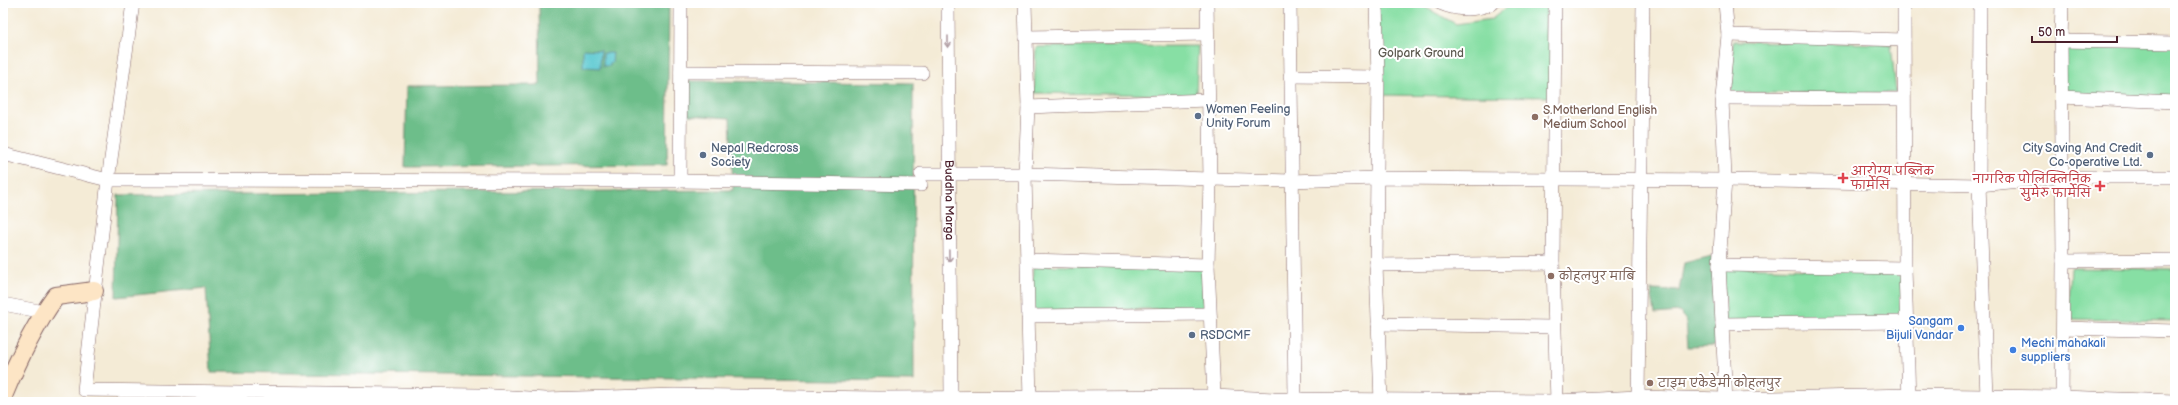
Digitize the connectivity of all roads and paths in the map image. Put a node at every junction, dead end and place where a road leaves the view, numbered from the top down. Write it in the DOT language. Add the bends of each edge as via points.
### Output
graph roads {
  1 [pos="133,3"];
  2 [pos="681,3"];
  3 [pos="948,3"];
  4 [pos="1025,3"];
  5 [pos="1207,3"];
  6 [pos="1290,3"];
  7 [pos="1376,3"];
  8 [pos="1440,3"];
  9 [pos="1493,3"];
  10 [pos="1555,3"];
  11 [pos="1644,3"];
  12 [pos="1725,3"];
  13 [pos="1904,3"];
  14 [pos="1980,3"];
  15 [pos="2062,3"];
  16 [pos="1207,34"];
  17 [pos="1728,35"];
  18 [pos="1026,37"];
  19 [pos="1904,40"];
  20 [pos="2060,41"];
  21 [pos="2175,43"];
  22 [pos="681,72"];
  23 [pos="922,73"];
  24 [pos="1290,76"];
  25 [pos="1378,77"];
  26 [pos="2061,97"];
  27 [pos="1722,98"];
  28 [pos="1904,99"];
  29 [pos="1207,100"];
  30 [pos="2175,102"];
  31 [pos="1028,107"];
  32 [pos="3,154"];
  33 [pos="948,174"];
  34 [pos="1024,174"];
  35 [pos="2062,177"];
  36 [pos="2175,177"];
  37 [pos="1376,178"];
  38 [pos="108,180"];
  39 [pos="1210,180"];
  40 [pos="1553,180"];
  41 [pos="1725,180"];
  42 [pos="680,181"];
  43 [pos="1291,181"];
  44 [pos="1640,181"];
  45 [pos="1904,184"];
  46 [pos="1979,185"];
  47 [pos="1028,260"];
  48 [pos="2175,260"];
  49 [pos="2063,261"];
  50 [pos="1552,263"];
  51 [pos="1208,265"];
  52 [pos="1376,265"];
  53 [pos="1719,265"];
  54 [pos="1905,268"];
  55 [pos="94,291"];
  56 [pos="3,304"];
  57 [pos="44,312"];
  58 [pos="1209,314"];
  59 [pos="1028,316"];
  60 [pos="1906,322"];
  61 [pos="1378,324"];
  62 [pos="1722,324"];
  63 [pos="1554,327"];
  64 [pos="2063,328"];
  65 [pos="2175,331"];
  66 [pos="3,396"];
  67 [pos="1214,396"];
  68 [pos="291,397"];
  69 [pos="951,397"];
  70 [pos="1638,397"];
  71 [pos="1987,397"];
  72 [pos="1031,399"];
  73 [pos="1295,399"];
  74 [pos="1909,399"];
  75 [pos="2061,399"];
  76 [pos="878,400"];
  77 [pos="1274,400"];
  78 [pos="546,401"];
  79 [pos="1381,401"];
  80 [pos="1726,401"];
  81 [pos="2175,401"];
  82 [pos="1557,402"];
  1 -- 38 [label="street"];
  2 -- 22 [label="street"];
  3 -- 33 [label="street, Buddha Marga, one-way"];
  4 -- 18 [label="street"];
  5 -- 16 [label="street"];
  6 -- 24 [label="street"];
  7 -- 25 [label="street"];
  8 -- 9 [label="street" via="1470,10"];
  10 -- 40 [label="street"];
  11 -- 44 [label="street"];
  12 -- 17 [label="street"];
  13 -- 19 [label="street"];
  14 -- 46 [label="street"];
  15 -- 20 [label="street"];
  16 -- 18 [label="street"];
  16 -- 29 [label="street"];
  17 -- 19 [label="street"];
  17 -- 27 [label="street"];
  18 -- 31 [label="street"];
  19 -- 28 [label="street"];
  20 -- 21 [label="street"];
  20 -- 26 [label="street"];
  22 -- 23 [label="street"];
  22 -- 42 [label="street"];
  24 -- 25 [label="street"];
  24 -- 43 [label="street"];
  25 -- 37 [label="street"];
  26 -- 30 [label="street"];
  26 -- 35 [label="street"];
  27 -- 28 [label="street"];
  27 -- 41 [label="street"];
  28 -- 45 [label="street"];
  29 -- 31 [label="street"];
  29 -- 39 [label="street"];
  31 -- 34 [label="street"];
  32 -- 38 [label="street"];
  33 -- 34 [label="street"];
  33 -- 42 [label="street" via="921,180"];
  33 -- 69 [label="street, Buddha Marga, one-way"];
  34 -- 39 [label="street"];
  34 -- 47 [label="street"];
  35 -- 36 [label="street"];
  35 -- 46 [label="street"];
  35 -- 49 [label="street"];
  37 -- 40 [label="street"];
  37 -- 43 [label="street"];
  37 -- 52 [label="street"];
  38 -- 42 [label="street"];
  38 -- 55 [label="street"];
  39 -- 43 [label="street"];
  39 -- 51 [label="street"];
  40 -- 44 [label="street"];
  40 -- 50 [label="street"];
  41 -- 44 [label="street"];
  41 -- 45 [label="street"];
  41 -- 53 [label="street"];
  43 -- 73 [label="street"];
  44 -- 70 [label="street"];
  45 -- 46 [label="street"];
  45 -- 54 [label="street"];
  46 -- 71 [label="street"];
  47 -- 51 [label="street"];
  47 -- 59 [label="street"];
  48 -- 49 [label="street"];
  49 -- 64 [label="street"];
  50 -- 52 [label="street"];
  50 -- 63 [label="street"];
  51 -- 58 [label="street"];
  52 -- 61 [label="street"];
  53 -- 54 [label="street"];
  53 -- 62 [label="street"];
  54 -- 60 [label="street"];
  55 -- 57 [label="street" via="56,296"];
  55 -- 68 [label="street" via="84,390"];
  56 -- 57 [label="street"];
  57 -- 66 [label="street"];
  58 -- 59 [label="street"];
  58 -- 67 [label="street"];
  59 -- 72 [label="street"];
  60 -- 62 [label="street"];
  60 -- 74 [label="street"];
  61 -- 63 [label="street"];
  61 -- 79 [label="street"];
  62 -- 80 [label="street"];
  63 -- 82 [label="street"];
  64 -- 65 [label="street"];
  64 -- 75 [label="street"];
  67 -- 72 [label="street"];
  67 -- 77 [label="street"];
  68 -- 78 [label="street" via="478,395"];
  69 -- 72 [label="street"];
  69 -- 76 [label="street"];
  70 -- 80 [label="street"];
  70 -- 82 [label="street"];
  71 -- 74 [label="street"];
  71 -- 75 [label="street"];
  73 -- 77 [label="street"];
  73 -- 79 [label="street"];
  74 -- 80 [label="street"];
  75 -- 81 [label="street"];
  76 -- 78 [label="street" via="674,395"];
  79 -- 82 [label="street"];
}
